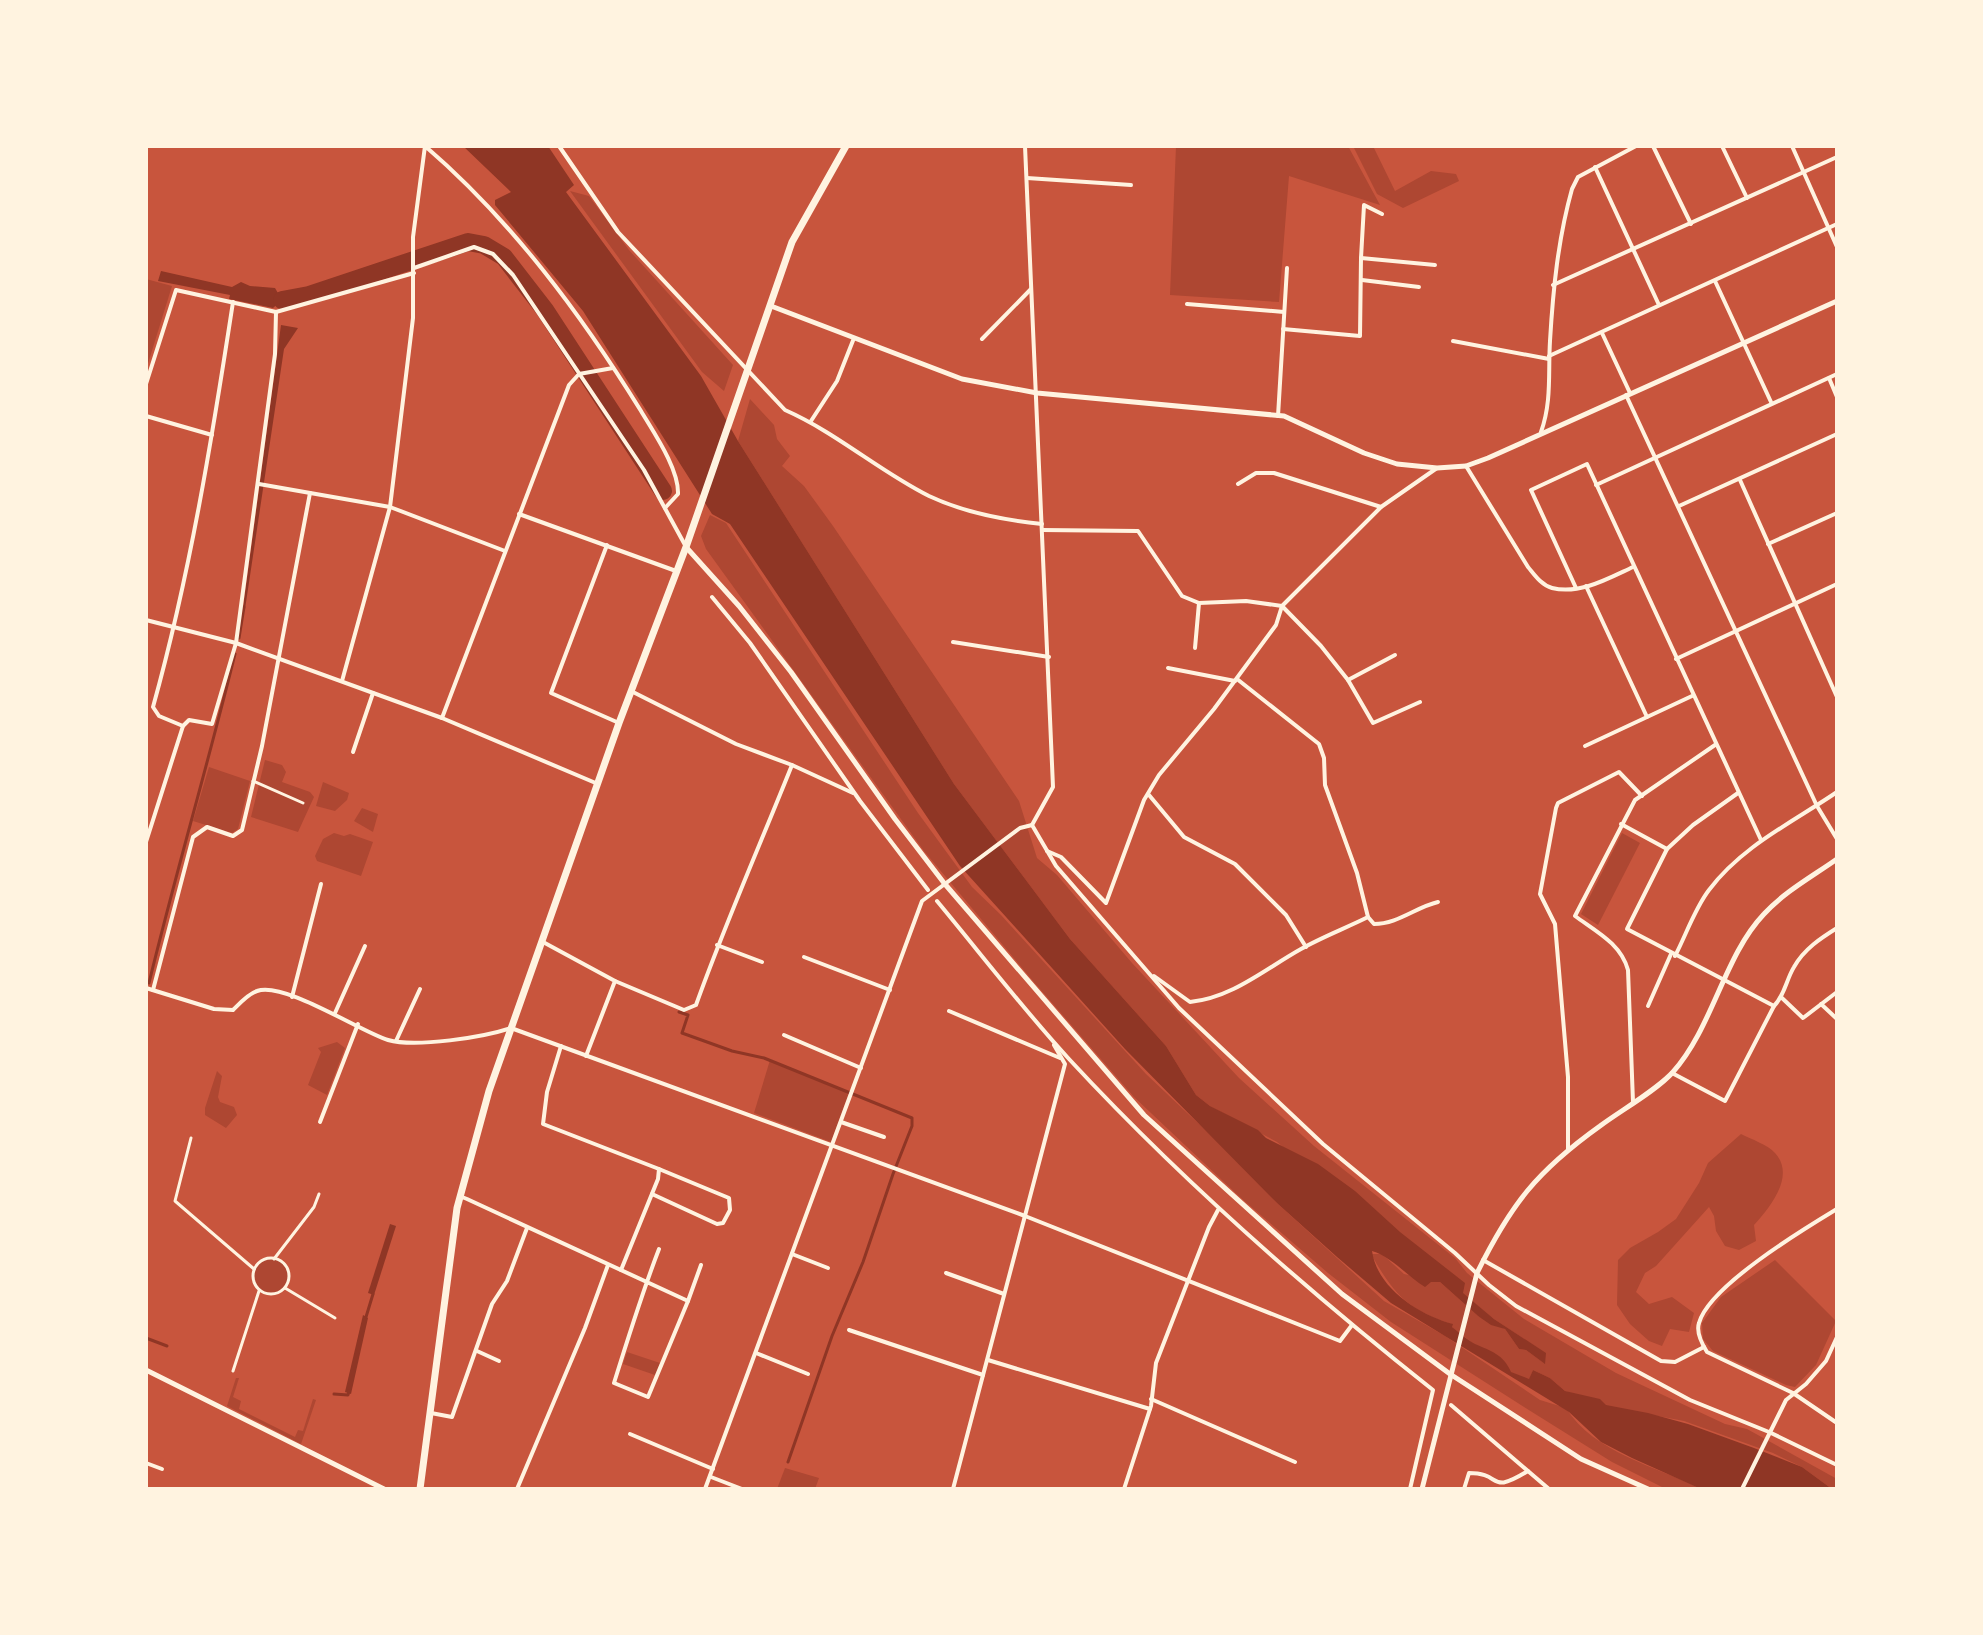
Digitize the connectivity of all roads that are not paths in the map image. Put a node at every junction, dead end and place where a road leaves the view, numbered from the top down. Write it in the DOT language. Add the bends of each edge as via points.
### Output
graph roads {
  1 [pos="559,146"];
  2 [pos="846,146"];
  3 [pos="1025,146"];
  4 [pos="1636,146"];
  5 [pos="1653,146"];
  6 [pos="1722,146"];
  7 [pos="1792,146"];
  8 [pos="1837,157"];
  9 [pos="1595,167"];
  10 [pos="1804,172"];
  11 [pos="1027,178"];
  12 [pos="1131,185"];
  13 [pos="1747,198"];
  14 [pos="1382,214"];
  15 [pos="1691,224"];
  16 [pos="1837,224"];
  17 [pos="1828,228"];
  18 [pos="1837,247"];
  19 [pos="1634,249"];
  20 [pos="1361,258"];
  21 [pos="1435,265"];
  22 [pos="1287,268"];
  23 [pos="414,271"];
  24 [pos="1361,280"];
  25 [pos="1715,281"];
  26 [pos="1553,285"];
  27 [pos="1419,287"];
  28 [pos="1032,288"];
  29 [pos="1837,301"];
  30 [pos="233,302"];
  31 [pos="1187,304"];
  32 [pos="1659,305"];
  33 [pos="771,306"];
  34 [pos="276,312"];
  35 [pos="1284,312"];
  36 [pos="1283,329"];
  37 [pos="1602,333"];
  38 [pos="854,338"];
  39 [pos="982,339"];
  40 [pos="1453,341"];
  41 [pos="1744,343"];
  42 [pos="1549,358"];
  43 [pos="614,368"];
  44 [pos="747,371"];
  45 [pos="579,374"];
  46 [pos="1837,374"];
  47 [pos="1829,378"];
  48 [pos="146,384"];
  49 [pos="1037,393"];
  50 [pos="1628,394"];
  51 [pos="1837,397"];
  52 [pos="1772,403"];
  53 [pos="146,416"];
  54 [pos="1278,416"];
  55 [pos="811,421"];
  56 [pos="1541,432"];
  57 [pos="1837,434"];
  58 [pos="212,435"];
  59 [pos="1656,458"];
  60 [pos="1466,466"];
  61 [pos="1437,468"];
  62 [pos="1740,480"];
  63 [pos="259,484"];
  64 [pos="1238,484"];
  65 [pos="1596,485"];
  66 [pos="310,493"];
  67 [pos="1679,506"];
  68 [pos="390,507"];
  69 [pos="1381,507"];
  70 [pos="665,508"];
  71 [pos="1837,513"];
  72 [pos="519,514"];
  73 [pos="1042,524"];
  74 [pos="1042,530"];
  75 [pos="1768,544"];
  76 [pos="607,545"];
  77 [pos="686,547"];
  78 [pos="505,551"];
  79 [pos="1633,567"];
  80 [pos="676,571"];
  81 [pos="1837,584"];
  82 [pos="1586,586"];
  83 [pos="1576,588"];
  84 [pos="712,597"];
  85 [pos="1199,603"];
  86 [pos="1794,604"];
  87 [pos="1282,606"];
  88 [pos="146,620"];
  89 [pos="175,628"];
  90 [pos="1735,630"];
  91 [pos="953,642"];
  92 [pos="236,643"];
  93 [pos="1195,648"];
  94 [pos="1395,655"];
  95 [pos="1049,657"];
  96 [pos="278,658"];
  97 [pos="1676,659"];
  98 [pos="1168,668"];
  99 [pos="1236,680"];
  100 [pos="1348,680"];
  101 [pos="342,681"];
  102 [pos="631,691"];
  103 [pos="373,693"];
  104 [pos="1693,695"];
  105 [pos="1837,697"];
  106 [pos="1420,702"];
  107 [pos="1647,717"];
  108 [pos="442,718"];
  109 [pos="619,723"];
  110 [pos="183,726"];
  111 [pos="1715,745"];
  112 [pos="1585,746"];
  113 [pos="353,752"];
  114 [pos="792,765"];
  115 [pos="253,781"];
  116 [pos="598,784"];
  117 [pos="1837,792"];
  118 [pos="1738,793"];
  119 [pos="855,794"];
  120 [pos="1148,794"];
  121 [pos="1642,796"];
  122 [pos="303,803"];
  123 [pos="1817,806"];
  124 [pos="1621,824"];
  125 [pos="1032,825"];
  126 [pos="1837,839"];
  127 [pos="1761,840"];
  128 [pos="146,842"];
  129 [pos="1667,849"];
  130 [pos="1047,851"];
  131 [pos="1837,859"];
  132 [pos="944,883"];
  133 [pos="321,884"];
  134 [pos="928,890"];
  135 [pos="937,901"];
  136 [pos="1438,902"];
  137 [pos="1368,917"];
  138 [pos="1837,928"];
  139 [pos="541,942"];
  140 [pos="717,945"];
  141 [pos="365,946"];
  142 [pos="1306,947"];
  143 [pos="1673,955"];
  144 [pos="804,957"];
  145 [pos="762,962"];
  146 [pos="1147,971"];
  147 [pos="1725,980"];
  148 [pos="615,981"];
  149 [pos="146,988"];
  150 [pos="420,989"];
  151 [pos="153,990"];
  152 [pos="890,990"];
  153 [pos="1837,992"];
  154 [pos="292,997"];
  155 [pos="1782,998"];
  156 [pos="1821,1004"];
  157 [pos="1648,1006"];
  158 [pos="1774,1006"];
  159 [pos="949,1011"];
  160 [pos="335,1013"];
  161 [pos="1837,1019"];
  162 [pos="358,1024"];
  163 [pos="511,1028"];
  164 [pos="784,1035"];
  165 [pos="1048,1035"];
  166 [pos="396,1041"];
  167 [pos="561,1046"];
  168 [pos="586,1056"];
  169 [pos="1062,1059"];
  170 [pos="861,1068"];
  171 [pos="1672,1073"];
  172 [pos="1633,1102"];
  173 [pos="320,1122"];
  174 [pos="841,1122"];
  175 [pos="884,1137"];
  176 [pos="191,1138"];
  177 [pos="833,1146"];
  178 [pos="1568,1149"];
  179 [pos="659,1169"];
  180 [pos="319,1194"];
  181 [pos="652,1194"];
  182 [pos="460,1196"];
  183 [pos="1837,1209"];
  184 [pos="1218,1210"];
  185 [pos="1025,1216"];
  186 [pos="527,1227"];
  187 [pos="659,1249"];
  188 [pos="792,1254"];
  189 [pos="274,1259"];
  190 [pos="1483,1260"];
  191 [pos="608,1264"];
  192 [pos="701,1265"];
  193 [pos="828,1268"];
  194 [pos="254,1269"];
  195 [pos="621,1270"];
  196 [pos="946,1273"];
  197 [pos="1477,1273"];
  198 [pos="1188,1281"];
  199 [pos="647,1282"];
  200 [pos="285,1288"];
  201 [pos="259,1290"];
  202 [pos="1004,1294"];
  203 [pos="688,1301"];
  204 [pos="335,1318"];
  205 [pos="1352,1325"];
  206 [pos="849,1330"];
  207 [pos="1837,1337"];
  208 [pos="1704,1347"];
  209 [pos="477,1351"];
  210 [pos="756,1353"];
  211 [pos="987,1360"];
  212 [pos="499,1361"];
  213 [pos="146,1370"];
  214 [pos="233,1371"];
  215 [pos="808,1374"];
  216 [pos="1450,1374"];
  217 [pos="983,1375"];
  218 [pos="1793,1393"];
  219 [pos="1151,1399"];
  220 [pos="1451,1405"];
  221 [pos="1150,1409"];
  222 [pos="431,1413"];
  223 [pos="1837,1423"];
  224 [pos="1769,1432"];
  225 [pos="630,1434"];
  226 [pos="1295,1462"];
  227 [pos="146,1463"];
  228 [pos="1837,1465"];
  229 [pos="162,1469"];
  230 [pos="713,1469"];
  231 [pos="1528,1471"];
  232 [pos="710,1476"];
  233 [pos="384,1489"];
  234 [pos="420,1489"];
  235 [pos="517,1489"];
  236 [pos="705,1489"];
  237 [pos="742,1489"];
  238 [pos="953,1489"];
  239 [pos="1124,1489"];
  240 [pos="1410,1489"];
  241 [pos="1422,1489"];
  242 [pos="1464,1489"];
  243 [pos="1549,1489"];
  244 [pos="1648,1489"];
  245 [pos="1742,1489"];
  1 -- 44 [label="street" via="618,232"];
  2 -- 33 [label="main road" via="792,242"];
  3 -- 11 [label="street"];
  4 -- 9 [label="street"];
  5 -- 15 [label="street"];
  6 -- 13 [label="street"];
  7 -- 10 [label="street"];
  8 -- 10 [label="street"];
  9 -- 19 [label="street"];
  9 -- 26 [label="street" via="1578,177 1572,189"];
  10 -- 13 [label="street"];
  10 -- 17 [label="street"];
  11 -- 12 [label="street"];
  11 -- 28 [label="street"];
  13 -- 15 [label="street"];
  14 -- 20 [label="street" via="1364,205"];
  15 -- 19 [label="street"];
  16 -- 17 [label="street"];
  17 -- 18 [label="street"];
  17 -- 25 [label="street"];
  19 -- 26 [label="street"];
  19 -- 32 [label="street"];
  20 -- 21 [label="street"];
  20 -- 24 [label="street"];
  22 -- 35 [label="street"];
  23 -- 34 [label="street"];
  23 -- 43 [label="street" via="425,146 508,227"];
  23 -- 45 [label="street" via="474,247 493,254 513,275"];
  23 -- 68 [label="street"];
  24 -- 27 [label="street"];
  24 -- 36 [label="street" via="1360,336"];
  25 -- 32 [label="street"];
  25 -- 41 [label="street"];
  26 -- 42 [label="street"];
  28 -- 39 [label="street"];
  28 -- 49 [label="street"];
  29 -- 41 [label="street"];
  30 -- 34 [label="street"];
  30 -- 48 [label="street" via="176,290"];
  30 -- 58 [label="street"];
  31 -- 35 [label="street"];
  32 -- 37 [label="street"];
  33 -- 38 [label="street"];
  33 -- 44 [label="main road"];
  34 -- 63 [label="street"];
  35 -- 36 [label="street"];
  36 -- 54 [label="street"];
  37 -- 42 [label="street"];
  37 -- 50 [label="street"];
  38 -- 49 [label="street" via="962,379"];
  38 -- 55 [label="street" via="837,381"];
  40 -- 42 [label="street"];
  41 -- 50 [label="street"];
  41 -- 52 [label="street"];
  42 -- 56 [label="street" via="1550,394"];
  43 -- 45 [label="street"];
  43 -- 70 [label="street" via="660,443 678,486 678,494"];
  44 -- 55 [label="street" via="785,410"];
  44 -- 77 [label="main road"];
  45 -- 70 [label="street"];
  45 -- 72 [label="street" via="569,385"];
  46 -- 47 [label="street"];
  47 -- 51 [label="street"];
  47 -- 52 [label="street"];
  49 -- 54 [label="street"];
  49 -- 73 [label="street"];
  50 -- 56 [label="street"];
  50 -- 59 [label="street"];
  52 -- 59 [label="street"];
  53 -- 58 [label="street"];
  54 -- 61 [label="street" via="1397,464"];
  55 -- 73 [label="street" via="928,495 999,520"];
  56 -- 60 [label="street"];
  57 -- 62 [label="street"];
  58 -- 89 [label="street"];
  59 -- 65 [label="street"];
  59 -- 67 [label="street"];
  60 -- 61 [label="street"];
  60 -- 83 [label="street" via="1534,574 1552,588"];
  61 -- 69 [label="street"];
  62 -- 67 [label="street"];
  62 -- 75 [label="street"];
  63 -- 66 [label="street"];
  63 -- 92 [label="street"];
  64 -- 69 [label="street" via="1256,473 1274,473"];
  65 -- 79 [label="street"];
  65 -- 83 [label="street" via="1587,464 1531,490"];
  66 -- 68 [label="street"];
  66 -- 96 [label="street"];
  67 -- 90 [label="street"];
  68 -- 78 [label="street"];
  68 -- 101 [label="street"];
  69 -- 87 [label="street"];
  70 -- 77 [label="street"];
  71 -- 75 [label="street"];
  72 -- 76 [label="street"];
  72 -- 78 [label="street"];
  73 -- 74 [label="street"];
  74 -- 85 [label="street" via="1138,531 1182,596"];
  74 -- 95 [label="street"];
  75 -- 86 [label="street"];
  76 -- 80 [label="street"];
  76 -- 109 [label="street" via="551,693"];
  77 -- 80 [label="main road"];
  77 -- 132 [label="street" via="791,672"];
  78 -- 108 [label="street"];
  79 -- 82 [label="street"];
  79 -- 97 [label="street"];
  80 -- 102 [label="main road"];
  81 -- 86 [label="street"];
  82 -- 83 [label="street"];
  82 -- 107 [label="street"];
  84 -- 119 [label="street"];
  85 -- 87 [label="street"];
  85 -- 93 [label="street"];
  86 -- 90 [label="street"];
  86 -- 105 [label="street"];
  87 -- 99 [label="street" via="1276,625"];
  87 -- 100 [label="street"];
  88 -- 89 [label="street"];
  89 -- 92 [label="street"];
  89 -- 110 [label="street" via="153,707 159,716"];
  90 -- 97 [label="street"];
  90 -- 123 [label="street"];
  91 -- 95 [label="street"];
  92 -- 96 [label="street"];
  92 -- 110 [label="street" via="212,724 189,720"];
  94 -- 100 [label="street"];
  95 -- 125 [label="street" via="1053,787"];
  96 -- 101 [label="street"];
  96 -- 115 [label="street"];
  97 -- 104 [label="street"];
  98 -- 99 [label="street"];
  99 -- 120 [label="street"];
  99 -- 137 [label="street" via="1319,744 1325,785"];
  100 -- 106 [label="street" via="1373,723"];
  101 -- 103 [label="street"];
  102 -- 109 [label="main road"];
  102 -- 114 [label="street" via="736,744"];
  103 -- 108 [label="street"];
  103 -- 113 [label="street"];
  104 -- 107 [label="street"];
  104 -- 111 [label="street"];
  107 -- 112 [label="street"];
  108 -- 116 [label="street"];
  109 -- 116 [label="main road"];
  110 -- 128 [label="street"];
  111 -- 118 [label="street"];
  111 -- 121 [label="street"];
  114 -- 119 [label="street"];
  114 -- 140 [label="street"];
  115 -- 122 [label="street"];
  115 -- 151 [label="street" via="242,830 233,836 207,827 193,837"];
  116 -- 139 [label="main road"];
  117 -- 123 [label="street"];
  118 -- 127 [label="street"];
  118 -- 129 [label="street"];
  119 -- 134 [label="street"];
  120 -- 130 [label="street" via="1106,903 1061,857"];
  120 -- 142 [label="street" via="1184,837 1235,864 1286,915"];
  121 -- 124 [label="street"];
  121 -- 178 [label="street" via="1619,772 1556,808 1540,894 1555,924 1568,1063"];
  123 -- 126 [label="street"];
  123 -- 127 [label="street"];
  124 -- 129 [label="street"];
  124 -- 172 [label="street" via="1575,916 1626,960"];
  125 -- 130 [label="street"];
  125 -- 132 [label="street" via="1020,828"];
  127 -- 143 [label="street" via="1707,892"];
  129 -- 143 [label="street" via="1627,929"];
  130 -- 146 [label="street"];
  131 -- 147 [label="street" via="1764,914"];
  132 -- 152 [label="street" via="922,901"];
  132 -- 216 [label="street" via="1144,1115 1342,1294"];
  133 -- 154 [label="street"];
  135 -- 165 [label="street"];
  136 -- 137 [label="street" via="1387,924 1374,924"];
  137 -- 142 [label="street"];
  138 -- 155 [label="street" via="1802,955"];
  139 -- 148 [label="street"];
  139 -- 163 [label="main road"];
  140 -- 145 [label="street"];
  140 -- 148 [label="street" via="696,1005 684,1010"];
  141 -- 160 [label="street"];
  142 -- 146 [label="street" via="1206,1001 1190,1002"];
  143 -- 147 [label="street"];
  143 -- 157 [label="street"];
  144 -- 152 [label="street"];
  146 -- 197 [label="street" via="1323,1144"];
  147 -- 158 [label="street"];
  147 -- 171 [label="street"];
  148 -- 168 [label="street"];
  149 -- 151 [label="street"];
  150 -- 166 [label="street"];
  151 -- 154 [label="street" via="233,1010 254,991 267,988"];
  152 -- 170 [label="street"];
  153 -- 156 [label="street"];
  154 -- 160 [label="street"];
  155 -- 156 [label="street" via="1803,1018"];
  155 -- 158 [label="street"];
  156 -- 161 [label="street"];
  158 -- 171 [label="street" via="1725,1101"];
  159 -- 169 [label="street"];
  160 -- 162 [label="street"];
  162 -- 166 [label="street"];
  162 -- 173 [label="street"];
  163 -- 166 [label="street" via="422,1043"];
  163 -- 167 [label="street"];
  163 -- 182 [label="main road"];
  164 -- 170 [label="street"];
  165 -- 169 [label="street"];
  165 -- 184 [label="street"];
  167 -- 168 [label="street"];
  167 -- 179 [label="street" via="543,1124"];
  168 -- 177 [label="street"];
  169 -- 185 [label="street" via="1065,1064"];
  170 -- 174 [label="street"];
  171 -- 172 [label="street"];
  172 -- 178 [label="street"];
  174 -- 175 [label="street"];
  174 -- 177 [label="street"];
  176 -- 194 [label="street" via="175,1201"];
  177 -- 185 [label="street"];
  177 -- 188 [label="street"];
  178 -- 190 [label="street" via="1514,1206"];
  179 -- 181 [label="street"];
  179 -- 181 [label="street" via="729,1198 730,1210 717,1224"];
  180 -- 189 [label="street"];
  181 -- 195 [label="street"];
  182 -- 186 [label="street"];
  182 -- 222 [label="main road"];
  183 -- 208 [label="street" via="1723,1289 1699,1321"];
  184 -- 198 [label="street"];
  184 -- 205 [label="street"];
  185 -- 198 [label="street"];
  185 -- 202 [label="street"];
  186 -- 191 [label="street"];
  186 -- 209 [label="street"];
  187 -- 199 [label="street"];
  188 -- 193 [label="street"];
  188 -- 210 [label="street"];
  189 -- 194 [label="street" via="262,1260"];
  189 -- 200 [label="street" via="287,1268"];
  190 -- 197 [label="street"];
  190 -- 208 [label="street" via="1661,1361 1675,1362"];
  191 -- 195 [label="street"];
  191 -- 235 [label="street"];
  192 -- 203 [label="street"];
  194 -- 201 [label="street"];
  195 -- 199 [label="street"];
  196 -- 202 [label="street"];
  197 -- 216 [label="street"];
  197 -- 224 [label="street" via="1516,1306 1690,1400"];
  198 -- 205 [label="street" via="1340,1341"];
  198 -- 219 [label="street" via="1156,1363"];
  199 -- 203 [label="street"];
  199 -- 203 [label="street" via="614,1383 648,1397"];
  200 -- 201 [label="street" via="271,1295"];
  200 -- 204 [label="street"];
  201 -- 214 [label="street"];
  202 -- 211 [label="street"];
  205 -- 240 [label="street" via="1435,1392"];
  206 -- 217 [label="street"];
  207 -- 218 [label="street" via="1826,1361"];
  208 -- 218 [label="street"];
  209 -- 212 [label="street"];
  209 -- 222 [label="street" via="452,1417"];
  210 -- 215 [label="street"];
  210 -- 230 [label="street"];
  211 -- 217 [label="street"];
  211 -- 221 [label="street"];
  213 -- 233 [label="street"];
  216 -- 241 [label="street"];
  216 -- 244 [label="street" via="1581,1459"];
  217 -- 238 [label="street"];
  218 -- 223 [label="street"];
  218 -- 224 [label="street"];
  219 -- 221 [label="street"];
  219 -- 226 [label="street"];
  220 -- 231 [label="street"];
  221 -- 239 [label="street"];
  222 -- 234 [label="main road"];
  224 -- 228 [label="street"];
  224 -- 245 [label="street"];
  225 -- 230 [label="street"];
  227 -- 229 [label="street"];
  230 -- 232 [label="street"];
  231 -- 242 [label="street" via="1508,1484 1469,1473"];
  231 -- 243 [label="street"];
  232 -- 236 [label="street"];
  232 -- 237 [label="street"];
}
